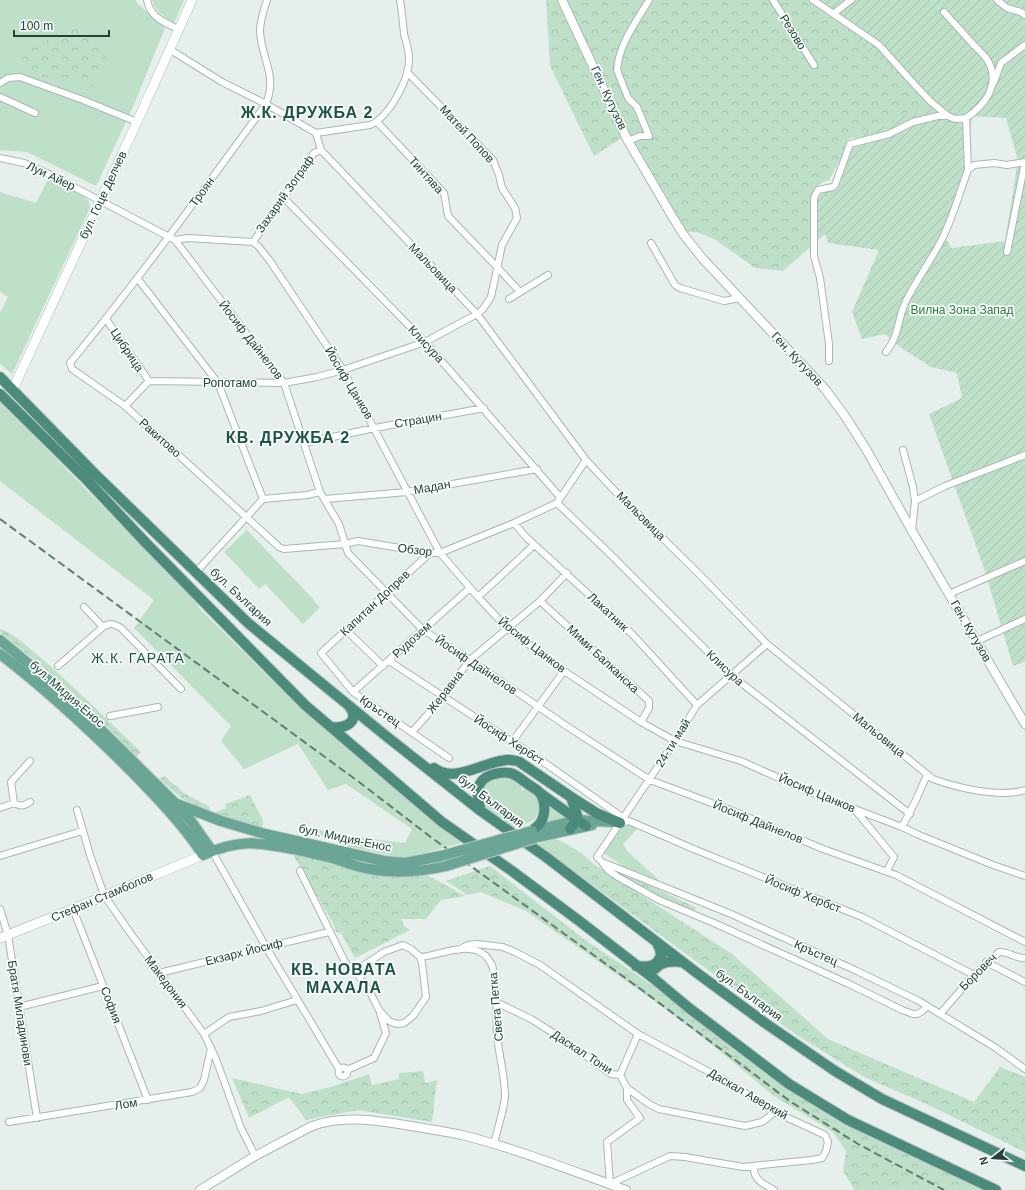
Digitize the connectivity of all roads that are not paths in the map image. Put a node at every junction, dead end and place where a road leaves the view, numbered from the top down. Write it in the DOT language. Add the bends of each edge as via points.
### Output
graph roads {
  1 [pos="147,0"];
  2 [pos="192,0"];
  3 [pos="267,0"];
  4 [pos="400,0"];
  5 [pos="562,0"];
  6 [pos="649,0"];
  7 [pos="773,0"];
  8 [pos="813,0"];
  9 [pos="851,0"];
  10 [pos="997,0"];
  11 [pos="944,12"];
  12 [pos="833,14"];
  13 [pos="1025,15"];
  14 [pos="178,29"];
  15 [pos="1025,45"];
  16 [pos="169,49"];
  17 [pos="814,65"];
  18 [pos="407,72"];
  19 [pos="0,83"];
  20 [pos="993,87"];
  21 [pos="0,97"];
  22 [pos="266,104"];
  23 [pos="35,113"];
  24 [pos="948,116"];
  25 [pos="966,118"];
  26 [pos="137,122"];
  27 [pos="377,122"];
  28 [pos="316,133"];
  29 [pos="628,141"];
  30 [pos="321,150"];
  31 [pos="0,158"];
  32 [pos="1025,162"];
  33 [pos="968,170"];
  34 [pos="283,197"];
  35 [pos="101,200"];
  36 [pos="173,238"];
  37 [pos="253,242"];
  38 [pos="651,243"];
  39 [pos="1007,252"];
  40 [pos="497,267"];
  41 [pos="548,275"];
  42 [pos="138,279"];
  43 [pos="520,292"];
  44 [pos="740,298"];
  45 [pos="509,299"];
  46 [pos="477,314"];
  47 [pos="106,319"];
  48 [pos="425,342"];
  49 [pos="886,352"];
  50 [pos="830,362"];
  51 [pos="70,363"];
  52 [pos="344,370"];
  53 [pos="0,376"];
  54 [pos="149,381"];
  55 [pos="218,383"];
  56 [pos="284,383"];
  57 [pos="13,389"];
  58 [pos="0,394"];
  59 [pos="125,406"];
  60 [pos="484,408"];
  61 [pos="375,428"];
  62 [pos="304,443"];
  63 [pos="903,450"];
  64 [pos="1025,455"];
  65 [pos="586,460"];
  66 [pos="537,469"];
  67 [pos="320,492"];
  68 [pos="407,492"];
  69 [pos="263,499"];
  70 [pos="325,499"];
  71 [pos="559,500"];
  72 [pos="915,501"];
  73 [pos="248,517"];
  74 [pos="514,523"];
  75 [pos="912,531"];
  76 [pos="345,544"];
  77 [pos="534,544"];
  78 [pos="430,553"];
  79 [pos="440,553"];
  80 [pos="1025,561"];
  81 [pos="196,572"];
  82 [pos="567,573"];
  83 [pos="470,588"];
  84 [pos="387,593"];
  85 [pos="950,594"];
  86 [pos="478,597"];
  87 [pos="540,601"];
  88 [pos="84,607"];
  89 [pos="1025,619"];
  90 [pos="103,627"];
  91 [pos="507,628"];
  92 [pos="346,630"];
  93 [pos="423,630"];
  94 [pos="0,640"];
  95 [pos="977,641"];
  96 [pos="767,644"];
  97 [pos="321,653"];
  98 [pos="0,654"];
  99 [pos="470,660"];
  100 [pos="389,661"];
  101 [pos="58,666"];
  102 [pos="383,666"];
  103 [pos="564,671"];
  104 [pos="731,675"];
  105 [pos="181,689"];
  106 [pos="353,692"];
  107 [pos="442,696"];
  108 [pos="348,705"];
  109 [pos="697,705"];
  110 [pos="158,707"];
  111 [pos="538,707"];
  112 [pos="110,716"];
  113 [pos="366,720"];
  114 [pos="641,722"];
  115 [pos="1025,724"];
  116 [pos="331,727"];
  117 [pos="412,732"];
  118 [pos="386,736"];
  119 [pos="675,741"];
  120 [pos="348,742"];
  121 [pos="512,742"];
  122 [pos="449,758"];
  123 [pos="30,761"];
  124 [pos="927,775"];
  125 [pos="650,780"];
  126 [pos="533,788"];
  127 [pos="1025,790"];
  128 [pos="571,797"];
  129 [pos="30,802"];
  130 [pos="14,803"];
  131 [pos="175,803"];
  132 [pos="0,808"];
  133 [pos="77,810"];
  134 [pos="855,810"];
  135 [pos="480,811"];
  136 [pos="910,814"];
  137 [pos="577,820"];
  138 [pos="624,821"];
  139 [pos="586,826"];
  140 [pos="902,827"];
  141 [pos="570,830"];
  142 [pos="82,831"];
  143 [pos="535,834"];
  144 [pos="208,853"];
  145 [pos="0,856"];
  146 [pos="597,857"];
  147 [pos="602,862"];
  148 [pos="300,871"];
  149 [pos="887,871"];
  150 [pos="1025,876"];
  151 [pos="104,895"];
  152 [pos="73,909"];
  153 [pos="0,911"];
  154 [pos="329,932"];
  155 [pos="4,936"];
  156 [pos="655,940"];
  157 [pos="1025,942"];
  158 [pos="266,947"];
  159 [pos="458,950"];
  160 [pos="420,957"];
  161 [pos="1025,958"];
  162 [pos="682,962"];
  163 [pos="986,962"];
  164 [pos="636,966"];
  165 [pos="354,969"];
  166 [pos="159,973"];
  167 [pos="974,975"];
  168 [pos="653,978"];
  169 [pos="1025,982"];
  170 [pos="103,986"];
  171 [pos="297,1000"];
  172 [pos="496,1002"];
  173 [pos="19,1007"];
  174 [pos="927,1007"];
  175 [pos="379,1010"];
  176 [pos="940,1014"];
  177 [pos="204,1034"];
  178 [pos="638,1034"];
  179 [pos="211,1048"];
  180 [pos="1025,1069"];
  181 [pos="620,1075"];
  182 [pos="627,1088"];
  183 [pos="148,1100"];
  184 [pos="775,1112"];
  185 [pos="37,1118"];
  186 [pos="9,1122"];
  187 [pos="494,1144"];
  188 [pos="255,1156"];
  189 [pos="1025,1166"];
  190 [pos="754,1167"];
  191 [pos="610,1184"];
  192 [pos="200,1190"];
  193 [pos="626,1190"];
  194 [pos="774,1190"];
  195 [pos="996,1190"];
  1 -- 14 [label="street" via="156,17"];
  2 -- 14 [label="main road, бул. Гоце Делчев"];
  3 -- 22 [label="street, Троян" via="260,31 270,77 270,91"];
  4 -- 18 [label="street" via="410,56"];
  5 -- 29 [label="street, Ген. Кутузов"];
  6 -- 29 [label="street" via="622,47 617,66 628,98 637,107 649,136 640,136"];
  7 -- 17 [label="street, Резово"];
  8 -- 12 [label="street"];
  9 -- 12 [label="street"];
  10 -- 13 [label="street" via="1007,8"];
  11 -- 20 [label="street" via="988,61"];
  12 -- 24 [label="street" via="879,45 931,102"];
  14 -- 16 [label="main road, бул. Гоце Делчев"];
  15 -- 20 [label="street" via="1001,63"];
  16 -- 22 [label="street" via="222,82"];
  16 -- 26 [label="main road, бул. Гоце Делчев"];
  18 -- 27 [label="street" via="394,101"];
  18 -- 40 [label="street, Матей Попов" via="494,160 502,188 515,208 517,218 502,245"];
  19 -- 26 [label="street" via="8,78 20,77"];
  20 -- 25 [label="street" via="979,108"];
  21 -- 23 [label="street"];
  22 -- 28 [label="street"];
  22 -- 36 [label="street, Троян"];
  24 -- 25 [label="street" via="955,119"];
  24 -- 50 [label="street" via="913,122 889,134 850,144 835,185 816,193 814,256 830,344"];
  25 -- 33 [label="street"];
  26 -- 35 [label="main road, бул. Гоце Делчев"];
  27 -- 28 [label="street"];
  27 -- 40 [label="street, Тинтява" via="444,193 448,216"];
  28 -- 30 [label="street"];
  29 -- 44 [label="street, Ген. Кутузов" via="684,234 703,259"];
  30 -- 34 [label="street, Захарий Зограф" via="314,153"];
  30 -- 46 [label="street, Мальовица"];
  31 -- 35 [label="street, Луи Айер" via="24,163"];
  32 -- 33 [label="street" via="974,165"];
  32 -- 39 [label="street"];
  33 -- 49 [label="street" via="944,236 906,300 897,334"];
  34 -- 37 [label="street, Захарий Зограф"];
  34 -- 48 [label="street, Клисура"];
  35 -- 36 [label="street, Йосиф Дайнелов"];
  35 -- 57 [label="main road, бул. Гоце Делчев"];
  36 -- 37 [label="street"];
  36 -- 42 [label="street, Троян"];
  36 -- 56 [label="street, Йосиф Дайнелов"];
  37 -- 52 [label="street, Йосиф Цанков" via="270,261"];
  38 -- 44 [label="street" via="675,286 724,301"];
  40 -- 43 [label="street, Тинтява"];
  40 -- 46 [label="street, Матей Попов" via="491,297"];
  41 -- 43 [label="street"];
  42 -- 47 [label="street, Троян"];
  42 -- 55 [label="street"];
  43 -- 45 [label="street"];
  44 -- 75 [label="street, Ген. Кутузов" via="825,389 866,449"];
  46 -- 48 [label="street, Ропотамо"];
  46 -- 65 [label="street, Мальовица"];
  47 -- 51 [label="street, Троян"];
  47 -- 54 [label="street, Цибрица"];
  48 -- 52 [label="street, Ропотамо"];
  48 -- 60 [label="street, Клисура"];
  51 -- 59 [label="street, Ракитово" via="72,368"];
  52 -- 56 [label="street, Ропотамо"];
  52 -- 61 [label="street, Йосиф Цанков"];
  53 -- 57 [label="highway, бул. България"];
  54 -- 55 [label="street, Ропотамо"];
  54 -- 59 [label="street"];
  55 -- 56 [label="street, Ропотамо"];
  55 -- 69 [label="street"];
  56 -- 62 [label="street, Йосиф Дайнелов"];
  57 -- 81 [label="highway, бул. България" via="95,474"];
  58 -- 116 [label="highway" via="306,705"];
  59 -- 73 [label="street, Ракитово"];
  60 -- 61 [label="street, Страцин"];
  60 -- 66 [label="street, Клисура"];
  61 -- 62 [label="street, Страцин"];
  61 -- 68 [label="street, Йосиф Цанков"];
  62 -- 67 [label="street, Йосиф Дайнелов"];
  63 -- 72 [label="street"];
  64 -- 72 [label="street" via="963,478"];
  65 -- 71 [label="street, Обзор"];
  65 -- 96 [label="street, Мальовица"];
  66 -- 68 [label="street, Мадан"];
  66 -- 71 [label="street, Клисура"];
  67 -- 69 [label="street"];
  67 -- 70 [label="street, Йосиф Дайнелов"];
  68 -- 70 [label="street, Мадан"];
  68 -- 79 [label="street, Йосиф Цанков"];
  69 -- 73 [label="street"];
  70 -- 76 [label="street, Йосиф Дайнелов" via="341,530"];
  71 -- 74 [label="street, Обзор"];
  71 -- 104 [label="street, Клисура"];
  72 -- 75 [label="street"];
  73 -- 76 [label="street, Обзор" via="281,549"];
  73 -- 81 [label="street"];
  74 -- 77 [label="street, Лакатник"];
  74 -- 79 [label="street, Обзор"];
  75 -- 85 [label="street, Ген. Кутузов"];
  76 -- 78 [label="street, Обзор" via="361,542"];
  76 -- 84 [label="street, Йосиф Дайнелов" via="348,553"];
  77 -- 82 [label="street, Лакатник"];
  77 -- 86 [label="street"];
  78 -- 79 [label="street, Обзор"];
  78 -- 84 [label="street, Капитан Допрев"];
  79 -- 83 [label="street, Йосиф Цанков"];
  80 -- 85 [label="street"];
  81 -- 108 [label="highway, бул. България" via="248,623"];
  82 -- 87 [label="street, Жеравна"];
  82 -- 109 [label="street, Лакатник" via="633,635"];
  83 -- 86 [label="street, Йосиф Цанков"];
  83 -- 93 [label="street, Рудозем"];
  84 -- 92 [label="street, Капитан Допрев"];
  84 -- 93 [label="street, Йосиф Дайнелов"];
  85 -- 95 [label="street, Ген. Кутузов"];
  86 -- 91 [label="street, Йосиф Цанков"];
  87 -- 91 [label="street, Жеравна"];
  87 -- 114 [label="street, Мими Балканска" via="649,701 649,708"];
  88 -- 90 [label="street"];
  89 -- 95 [label="street"];
  90 -- 101 [label="street"];
  90 -- 105 [label="street" via="109,623 121,628"];
  91 -- 99 [label="street, Жеравна"];
  91 -- 103 [label="street, Йосиф Цанков"];
  92 -- 97 [label="street, Капитан Допрев"];
  92 -- 102 [label="street"];
  93 -- 99 [label="street, Йосиф Дайнелов"];
  93 -- 100 [label="street, Рудозем"];
  94 -- 131 [label="main road, бул. Мидия-Енос" via="88,717"];
  95 -- 115 [label="street, Ген. Кутузов"];
  96 -- 104 [label="street, 24-ти май"];
  96 -- 124 [label="street, Мальовица"];
  97 -- 106 [label="street, Кръстец"];
  98 -- 144 [label="main road, бул. Мидия-Енос" via="48,693 107,748"];
  99 -- 107 [label="street, Жеравна"];
  99 -- 111 [label="street, Йосиф Дайнелов"];
  100 -- 102 [label="street, Рудозем"];
  100 -- 107 [label="street, Йосиф Хербст"];
  102 -- 106 [label="street, Рудозем"];
  103 -- 111 [label="street"];
  103 -- 114 [label="street, Йосиф Цанков"];
  104 -- 109 [label="street, 24-ти май"];
  104 -- 136 [label="street, Клисура"];
  106 -- 117 [label="street, Кръстец"];
  107 -- 117 [label="street, Жеравна"];
  107 -- 121 [label="street, Йосиф Хербст"];
  108 -- 113 [label="highway, бул. България"];
  108 -- 116 [label="highway" via="354,717 351,722 344,727"];
  109 -- 119 [label="street, 24-ти май"];
  110 -- 112 [label="street"];
  111 -- 121 [label="street"];
  111 -- 125 [label="street, Йосиф Дайнелов"];
  113 -- 118 [label="highway, бул. България"];
  113 -- 120 [label="highway" via="354,724 349,730"];
  114 -- 119 [label="street, Йосиф Цанков"];
  116 -- 120 [label="highway"];
  117 -- 122 [label="street, Кръстец"];
  118 -- 128 [label="highway" via="439,772 448,774 507,759 518,761"];
  118 -- 135 [label="highway, бул. България"];
  119 -- 125 [label="street, 24-ти май"];
  119 -- 134 [label="street, Йосиф Цанков" via="741,761"];
  120 -- 164 [label="highway" via="442,822 536,889"];
  121 -- 138 [label="street, Йосиф Хербст"];
  123 -- 130 [label="street" via="11,782"];
  124 -- 127 [label="street, Мальовица" via="961,787 1012,793"];
  124 -- 136 [label="street"];
  125 -- 138 [label="street, 24-ти май"];
  125 -- 149 [label="street, Йосиф Дайнелов" via="823,849"];
  126 -- 135 [label="highway" via="510,773 489,775 481,780 478,791"];
  126 -- 137 [label="highway"];
  126 -- 143 [label="highway" via="539,792 545,805 542,820"];
  128 -- 137 [label="highway"];
  128 -- 138 [label="highway" via="598,814"];
  129 -- 130 [label="street" via="24,806"];
  130 -- 132 [label="street"];
  131 -- 143 [label="main road, бул. Мидия-Енос, bridge" via="221,821 265,834 384,861 405,863"];
  131 -- 144 [label="main road, бул. Мидия-Енос" via="191,821"];
  133 -- 142 [label="street, Македония"];
  134 -- 140 [label="street, Йосиф Цанков"];
  134 -- 149 [label="street" via="894,857"];
  135 -- 156 [label="highway, бул. България" via="546,857"];
  136 -- 140 [label="street"];
  137 -- 138 [label="main road, бул. Мидия-Енос"];
  137 -- 139 [label="highway"];
  137 -- 141 [label="highway"];
  137 -- 143 [label="main road, бул. Мидия-Енос"];
  138 -- 139 [label="main road, бул. Мидия-Енос"];
  138 -- 146 [label="street, 24-ти май"];
  138 -- 167 [label="street, Йосиф Хербст" via="862,918"];
  139 -- 141 [label="main road, бул. Мидия-Енос"];
  140 -- 150 [label="street, Йосиф Цанков" via="919,836"];
  141 -- 143 [label="main road, бул. Мидия-Енос"];
  142 -- 145 [label="street"];
  142 -- 151 [label="street, Македония"];
  143 -- 144 [label="main road, бул. Мидия-Енос, bridge" via="446,866 394,872 362,868 327,857 255,842 235,844"];
  144 -- 151 [label="main road, Стефан Стамболов"];
  144 -- 158 [label="street, бул. Мидия-Енос"];
  146 -- 147 [label="street, Кръстец"];
  147 -- 174 [label="street, Кръстец" via="745,921 857,971"];
  147 -- 174 [label="street" via="613,874 658,900 714,923 902,1010 917,1014"];
  148 -- 154 [label="street"];
  149 -- 157 [label="street, Йосиф Дайнелов"];
  151 -- 152 [label="main road, Стефан Стамболов"];
  151 -- 166 [label="street, Македония"];
  152 -- 155 [label="main road, Стефан Стамболов"];
  152 -- 170 [label="street, София"];
  153 -- 155 [label="street, Братя Миладинови"];
  154 -- 158 [label="street, Екзарх Йосиф"];
  154 -- 165 [label="street" via="345,962"];
  155 -- 173 [label="street, Братя Миладинови"];
  156 -- 162 [label="highway, бул. България"];
  156 -- 164 [label="highway" via="662,956 658,962 648,967"];
  158 -- 166 [label="street, Екзарх Йосиф"];
  158 -- 171 [label="street, бул. Мидия-Енос"];
  159 -- 160 [label="street, Света Петка"];
  159 -- 172 [label="street, Света Петка" via="478,951 488,958 492,966"];
  159 -- 178 [label="street, Даскал Аверкий" via="477,944 503,947 515,952 540,965"];
  160 -- 165 [label="street" via="403,945 384,952"];
  160 -- 175 [label="street" via="426,997 418,1011 404,1022 394,1024"];
  161 -- 163 [label="street, Боровеч" via="999,952"];
  162 -- 168 [label="highway" via="658,965"];
  162 -- 189 [label="highway, бул. България" via="835,1071 882,1099"];
  163 -- 167 [label="street, Боровеч"];
  163 -- 169 [label="street"];
  164 -- 168 [label="highway"];
  165 -- 175 [label="street"];
  166 -- 177 [label="street, Македония"];
  167 -- 176 [label="street, Боровеч"];
  168 -- 195 [label="highway" via="694,1012 815,1101 848,1120"];
  170 -- 173 [label="street"];
  170 -- 183 [label="street, София"];
  171 -- 175 [label="street, бул. Мидия-Енос" via="339,1069 342,1067 347,1070 374,1058 386,1033"];
  171 -- 177 [label="street" via="229,1017"];
  172 -- 181 [label="street, Даскал Тони" via="531,1019 611,1074"];
  172 -- 187 [label="street, Света Петка" via="497,1035 505,1098"];
  173 -- 185 [label="street, Братя Миладинови"];
  174 -- 176 [label="street, Кръстец"];
  176 -- 180 [label="street, Кръстец"];
  177 -- 179 [label="street, Македония"];
  178 -- 181 [label="street"];
  178 -- 184 [label="street, Даскал Аверкий" via="728,1082"];
  179 -- 183 [label="street, Лом" via="200,1088 185,1094"];
  179 -- 188 [label="street, Македония" via="241,1128"];
  181 -- 182 [label="street, Даскал Тони"];
  182 -- 184 [label="street, Даскал Тони" via="648,1104 659,1108 745,1126 762,1122"];
  182 -- 191 [label="street" via="627,1100 640,1118 607,1142"];
  183 -- 185 [label="street, Лом"];
  184 -- 190 [label="street, Даскал Аверкий" via="825,1135 828,1142 826,1151 822,1158"];
  185 -- 186 [label="street, Лом"];
  187 -- 188 [label="street" via="450,1132 342,1119 312,1126"];
  187 -- 191 [label="street"];
  188 -- 192 [label="street"];
  190 -- 191 [label="street, Даскал Аверкий" via="670,1156"];
  190 -- 194 [label="street" via="757,1179"];
  191 -- 193 [label="street"];
}
